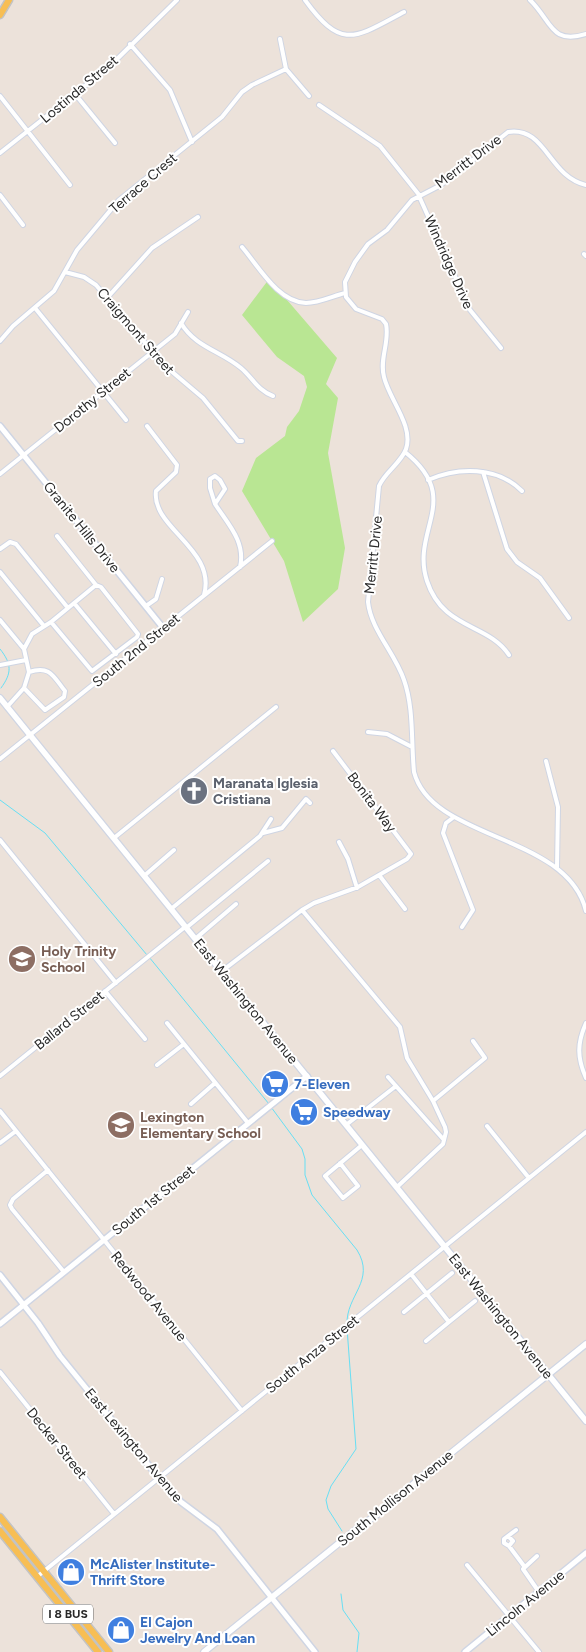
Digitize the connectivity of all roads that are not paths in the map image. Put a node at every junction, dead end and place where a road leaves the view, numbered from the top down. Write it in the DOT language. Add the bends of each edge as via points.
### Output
graph roads {
  1 [pos="10,0"];
  2 [pos="177,0"];
  3 [pos="305,0"];
  4 [pos="530,0"];
  5 [pos="404,12"];
  6 [pos="0,14"];
  7 [pos="586,34"];
  8 [pos="280,39"];
  9 [pos="130,44"];
  10 [pos="286,69"];
  11 [pos="75,94"];
  12 [pos="0,96"];
  13 [pos="308,96"];
  14 [pos="319,105"];
  15 [pos="27,131"];
  16 [pos="192,142"];
  17 [pos="115,143"];
  18 [pos="0,153"];
  19 [pos="70,185"];
  20 [pos="586,185"];
  21 [pos="0,195"];
  22 [pos="419,196"];
  23 [pos="198,217"];
  24 [pos="23,224"];
  25 [pos="242,247"];
  26 [pos="65,272"];
  27 [pos="345,293"];
  28 [pos="107,298"];
  29 [pos="35,308"];
  30 [pos="188,312"];
  31 [pos="181,324"];
  32 [pos="0,341"];
  33 [pos="502,348"];
  34 [pos="152,351"];
  35 [pos="103,391"];
  36 [pos="273,396"];
  37 [pos="126,420"];
  38 [pos="0,426"];
  39 [pos="147,426"];
  40 [pos="242,442"];
  41 [pos="405,452"];
  42 [pos="24,455"];
  43 [pos="483,472"];
  44 [pos="0,474"];
  45 [pos="428,480"];
  46 [pos="522,491"];
  47 [pos="215,504"];
  48 [pos="57,536"];
  49 [pos="272,541"];
  50 [pos="0,549"];
  51 [pos="240,567"];
  52 [pos="0,572"];
  53 [pos="162,579"];
  54 [pos="96,585"];
  55 [pos="203,597"];
  56 [pos="74,603"];
  57 [pos="146,606"];
  58 [pos="68,608"];
  59 [pos="569,618"];
  60 [pos="0,620"];
  61 [pos="51,622"];
  62 [pos="44,626"];
  63 [pos="164,628"];
  64 [pos="24,649"];
  65 [pos="116,654"];
  66 [pos="509,655"];
  67 [pos="26,660"];
  68 [pos="0,665"];
  69 [pos="29,672"];
  70 [pos="24,688"];
  71 [pos="0,698"];
  72 [pos="7,706"];
  73 [pos="276,707"];
  74 [pos="368,732"];
  75 [pos="30,734"];
  76 [pos="412,747"];
  77 [pos="333,751"];
  78 [pos="0,759"];
  79 [pos="546,761"];
  80 [pos="310,803"];
  81 [pos="454,816"];
  82 [pos="271,819"];
  83 [pos="261,835"];
  84 [pos="114,838"];
  85 [pos="0,840"];
  86 [pos="339,842"];
  87 [pos="174,850"];
  88 [pos="268,861"];
  89 [pos="557,868"];
  90 [pos="379,875"];
  91 [pos="144,876"];
  92 [pos="357,888"];
  93 [pos="236,904"];
  94 [pos="170,908"];
  95 [pos="404,909"];
  96 [pos="302,910"];
  97 [pos="586,911"];
  98 [pos="186,927"];
  99 [pos="462,927"];
  100 [pos="195,939"];
  101 [pos="222,971"];
  102 [pos="116,983"];
  103 [pos="105,991"];
  104 [pos="167,1023"];
  105 [pos="586,1023"];
  106 [pos="584,1031"];
  107 [pos="144,1039"];
  108 [pos="473,1041"];
  109 [pos="184,1044"];
  110 [pos="157,1064"];
  111 [pos="0,1076"];
  112 [pos="307,1076"];
  113 [pos="388,1077"];
  114 [pos="586,1078"];
  115 [pos="216,1083"];
  116 [pos="396,1086"];
  117 [pos="433,1101"];
  118 [pos="191,1104"];
  119 [pos="0,1111"];
  120 [pos="248,1123"];
  121 [pos="346,1125"];
  122 [pos="487,1126"];
  123 [pos="16,1131"];
  124 [pos="586,1132"];
  125 [pos="444,1140"];
  126 [pos="0,1143"];
  127 [pos="362,1145"];
  128 [pos="340,1163"];
  129 [pos="48,1170"];
  130 [pos="529,1178"];
  131 [pos="397,1187"];
  132 [pos="104,1240"];
  133 [pos="445,1246"];
  134 [pos="64,1272"];
  135 [pos="452,1273"];
  136 [pos="410,1274"];
  137 [pos="0,1275"];
  138 [pos="426,1294"];
  139 [pos="475,1301"];
  140 [pos="24,1305"];
  141 [pos="404,1312"];
  142 [pos="449,1322"];
  143 [pos="0,1324"];
  144 [pos="426,1341"];
  145 [pos="586,1344"];
  146 [pos="0,1372"];
  147 [pos="549,1374"];
  148 [pos="242,1410"];
  149 [pos="586,1421"];
  150 [pos="159,1478"];
  151 [pos="114,1514"];
  152 [pos="0,1517"];
  153 [pos="516,1530"];
  154 [pos="0,1531"];
  155 [pos="508,1536"];
  156 [pos="509,1546"];
  157 [pos="586,1553"];
  158 [pos="537,1556"];
  159 [pos="467,1565"];
  160 [pos="524,1566"];
  161 [pos="44,1571"];
  162 [pos="38,1576"];
  163 [pos="539,1592"];
  164 [pos="272,1597"];
  165 [pos="509,1616"];
  166 [pos="98,1652"];
  167 [pos="109,1652"];
  168 [pos="204,1652"];
  169 [pos="315,1652"];
  170 [pos="464,1652"];
  171 [pos="539,1652"];
  1 -- 6 [label="main road"];
  2 -- 9 [label="street, Lostinda Street"];
  3 -- 5 [label="street" via="322,22 333,32 343,35 357,35"];
  4 -- 7 [label="street" via="557,35 572,38"];
  8 -- 10 [label="street"];
  9 -- 11 [label="street, Lostinda Street" via="110,66"];
  9 -- 16 [label="street" via="170,90"];
  10 -- 13 [label="street"];
  10 -- 16 [label="street, Terrace Crest" via="242,92 222,117"];
  11 -- 15 [label="street, Lostinda Street"];
  11 -- 17 [label="street"];
  12 -- 15 [label="street"];
  14 -- 22 [label="street, Windridge Drive" via="380,146"];
  15 -- 18 [label="street, Lostinda Street"];
  15 -- 19 [label="street"];
  16 -- 26 [label="street, Terrace Crest" via="119,200 76,250"];
  20 -- 22 [label="street, Merritt Drive" via="565,174 531,134 519,130 501,136 441,184"];
  21 -- 24 [label="street"];
  22 -- 27 [label="street, Merritt Drive" via="406,205 387,230 368,244 350,270"];
  22 -- 33 [label="street, Windridge Drive" via="470,310"];
  23 -- 28 [label="street" via="152,248"];
  25 -- 27 [label="street" via="278,290 290,299 305,303"];
  26 -- 28 [label="street, Craigmont Street" via="90,280"];
  26 -- 29 [label="street, Terrace Crest" via="54,292"];
  27 -- 41 [label="street" via="356,309 382,319 386,324 383,371 406,431"];
  28 -- 34 [label="street, Craigmont Street"];
  29 -- 32 [label="street, Terrace Crest"];
  29 -- 35 [label="street"];
  30 -- 31 [label="street, Dorothy Street"];
  31 -- 34 [label="street, Dorothy Street" via="175,334"];
  31 -- 36 [label="street" via="193,339 233,362 264,392"];
  34 -- 35 [label="street, Dorothy Street"];
  34 -- 40 [label="street, Craigmont Street" via="173,374 203,398"];
  35 -- 37 [label="street"];
  35 -- 42 [label="street, Dorothy Street"];
  38 -- 42 [label="street, Granite Hills Drive"];
  39 -- 55 [label="street" via="178,465 176,472 159,487 155,500 202,563 206,583"];
  41 -- 45 [label="street" via="424,470"];
  41 -- 76 [label="street, Merritt Drive" via="379,486 368,602 372,618 404,680"];
  42 -- 44 [label="street, Dorothy Street"];
  42 -- 57 [label="street, Granite Hills Drive"];
  43 -- 45 [label="street" via="460,471"];
  43 -- 46 [label="street" via="512,482"];
  43 -- 59 [label="street" via="507,549 518,562 540,578"];
  45 -- 66 [label="street" via="434,505 423,562 429,587 448,614 504,646"];
  47 -- 47 [label="street" via="225,489 215,476 210,479"];
  47 -- 51 [label="street" via="239,541 242,551"];
  48 -- 54 [label="street"];
  49 -- 51 [label="street, South 2nd Street"];
  50 -- 58 [label="street" via="10,542 16,544"];
  51 -- 55 [label="street, South 2nd Street"];
  52 -- 62 [label="street"];
  53 -- 57 [label="street" via="156,599"];
  54 -- 56 [label="street"];
  54 -- 65 [label="street" via="101,586 137,630 137,637"];
  55 -- 63 [label="street, South 2nd Street"];
  56 -- 58 [label="street"];
  56 -- 65 [label="street"];
  57 -- 63 [label="street, Granite Hills Drive"];
  58 -- 61 [label="street"];
  60 -- 64 [label="street"];
  61 -- 62 [label="street"];
  61 -- 65 [label="street" via="89,669 95,671"];
  62 -- 64 [label="street" via="32,634"];
  63 -- 75 [label="street, South 2nd Street"];
  64 -- 67 [label="street"];
  67 -- 68 [label="street"];
  67 -- 69 [label="street"];
  69 -- 70 [label="street"];
  69 -- 70 [label="street" via="40,668 48,671 65,691 64,698 45,710"];
  70 -- 72 [label="street"];
  71 -- 72 [label="main road, East Washington Avenue"];
  72 -- 75 [label="main road, East Washington Avenue"];
  73 -- 84 [label="street"];
  74 -- 76 [label="street" via="387,734"];
  75 -- 78 [label="street, South 2nd Street"];
  75 -- 84 [label="main road, East Washington Avenue"];
  76 -- 81 [label="street, Merritt Drive" via="414,772 420,787 428,798"];
  77 -- 90 [label="street, Bonita Way" via="411,854"];
  79 -- 89 [label="street" via="558,807"];
  80 -- 83 [label="street" via="306,800 282,828"];
  81 -- 89 [label="street, Merritt Drive"];
  81 -- 99 [label="street" via="446,823 443,833 474,910"];
  82 -- 83 [label="street"];
  83 -- 94 [label="street"];
  84 -- 91 [label="main road, East Washington Avenue"];
  85 -- 102 [label="street"];
  86 -- 92 [label="street"];
  87 -- 91 [label="street"];
  88 -- 98 [label="street, Ballard Street"];
  89 -- 97 [label="street, Merritt Drive" via="578,891"];
  90 -- 92 [label="street"];
  90 -- 95 [label="street"];
  91 -- 94 [label="main road, East Washington Avenue"];
  92 -- 96 [label="street"];
  93 -- 100 [label="street"];
  94 -- 98 [label="main road, East Washington Avenue"];
  96 -- 101 [label="street"];
  96 -- 117 [label="street" via="400,1027 407,1058"];
  98 -- 100 [label="main road, East Washington Avenue"];
  98 -- 102 [label="street, Ballard Street"];
  100 -- 101 [label="main road, East Washington Avenue"];
  101 -- 112 [label="main road, East Washington Avenue"];
  102 -- 103 [label="street, Ballard Street"];
  103 -- 107 [label="street"];
  103 -- 111 [label="street, Ballard Street"];
  104 -- 109 [label="street"];
  105 -- 106 [label="street"];
  106 -- 114 [label="street" via="578,1055"];
  108 -- 117 [label="street" via="484,1058"];
  109 -- 110 [label="street"];
  109 -- 115 [label="street"];
  112 -- 120 [label="street, South 1st Street"];
  112 -- 121 [label="main road, East Washington Avenue"];
  113 -- 116 [label="street"];
  115 -- 118 [label="street"];
  115 -- 120 [label="street"];
  116 -- 121 [label="street"];
  116 -- 125 [label="street"];
  117 -- 125 [label="street" via="446,1132"];
  119 -- 123 [label="street, Redwood Avenue"];
  120 -- 132 [label="street, South 1st Street"];
  121 -- 127 [label="main road, East Washington Avenue"];
  122 -- 130 [label="street"];
  123 -- 126 [label="street"];
  123 -- 129 [label="street, Redwood Avenue"];
  124 -- 130 [label="street, South Anza Street"];
  125 -- 131 [label="street" via="432,1156"];
  127 -- 128 [label="street"];
  127 -- 131 [label="main road, East Washington Avenue"];
  128 -- 128 [label="street" via="325,1176 343,1198 358,1186"];
  129 -- 132 [label="street, Redwood Avenue"];
  129 -- 134 [label="street" via="10,1205"];
  130 -- 133 [label="street, South Anza Street"];
  131 -- 133 [label="main road, East Washington Avenue"];
  132 -- 134 [label="street, South 1st Street"];
  132 -- 148 [label="street, Redwood Avenue"];
  133 -- 136 [label="street, South Anza Street"];
  133 -- 147 [label="main road, East Washington Avenue"];
  134 -- 140 [label="street, South 1st Street"];
  135 -- 138 [label="street"];
  136 -- 138 [label="street"];
  136 -- 148 [label="street, South Anza Street"];
  137 -- 140 [label="street, East Lexington Avenue"];
  138 -- 141 [label="street"];
  138 -- 142 [label="street"];
  139 -- 142 [label="street"];
  140 -- 143 [label="street, South 1st Street"];
  140 -- 150 [label="street, East Lexington Avenue" via="60,1356"];
  142 -- 144 [label="street"];
  145 -- 147 [label="main road, South Mollison Avenue"];
  146 -- 151 [label="street, Decker Street"];
  147 -- 149 [label="main road, East Washington Avenue"];
  147 -- 164 [label="main road, South Mollison Avenue" via="383,1511 359,1526"];
  148 -- 150 [label="street, South Anza Street"];
  150 -- 151 [label="street, South Anza Street"];
  150 -- 164 [label="street, East Lexington Avenue" via="177,1498 217,1529"];
  151 -- 161 [label="street, South Anza Street"];
  152 -- 161 [label="main road, I 8 BUS"];
  153 -- 155 [label="street"];
  154 -- 162 [label="main road, I 8 BUS"];
  155 -- 156 [label="street" via="513,1540"];
  155 -- 156 [label="street" via="503,1541"];
  156 -- 160 [label="street"];
  157 -- 163 [label="street, Lincoln Avenue"];
  158 -- 160 [label="street"];
  159 -- 165 [label="street"];
  160 -- 163 [label="street" via="523,1572"];
  161 -- 162 [label="street, South Anza Street"];
  161 -- 167 [label="main road, I 8 BUS"];
  162 -- 166 [label="main road, I 8 BUS"];
  163 -- 165 [label="street, Lincoln Avenue"];
  164 -- 168 [label="main road, South Mollison Avenue"];
  164 -- 169 [label="street, East Lexington Avenue"];
  165 -- 170 [label="street, Lincoln Avenue"];
  165 -- 171 [label="street"];
}
